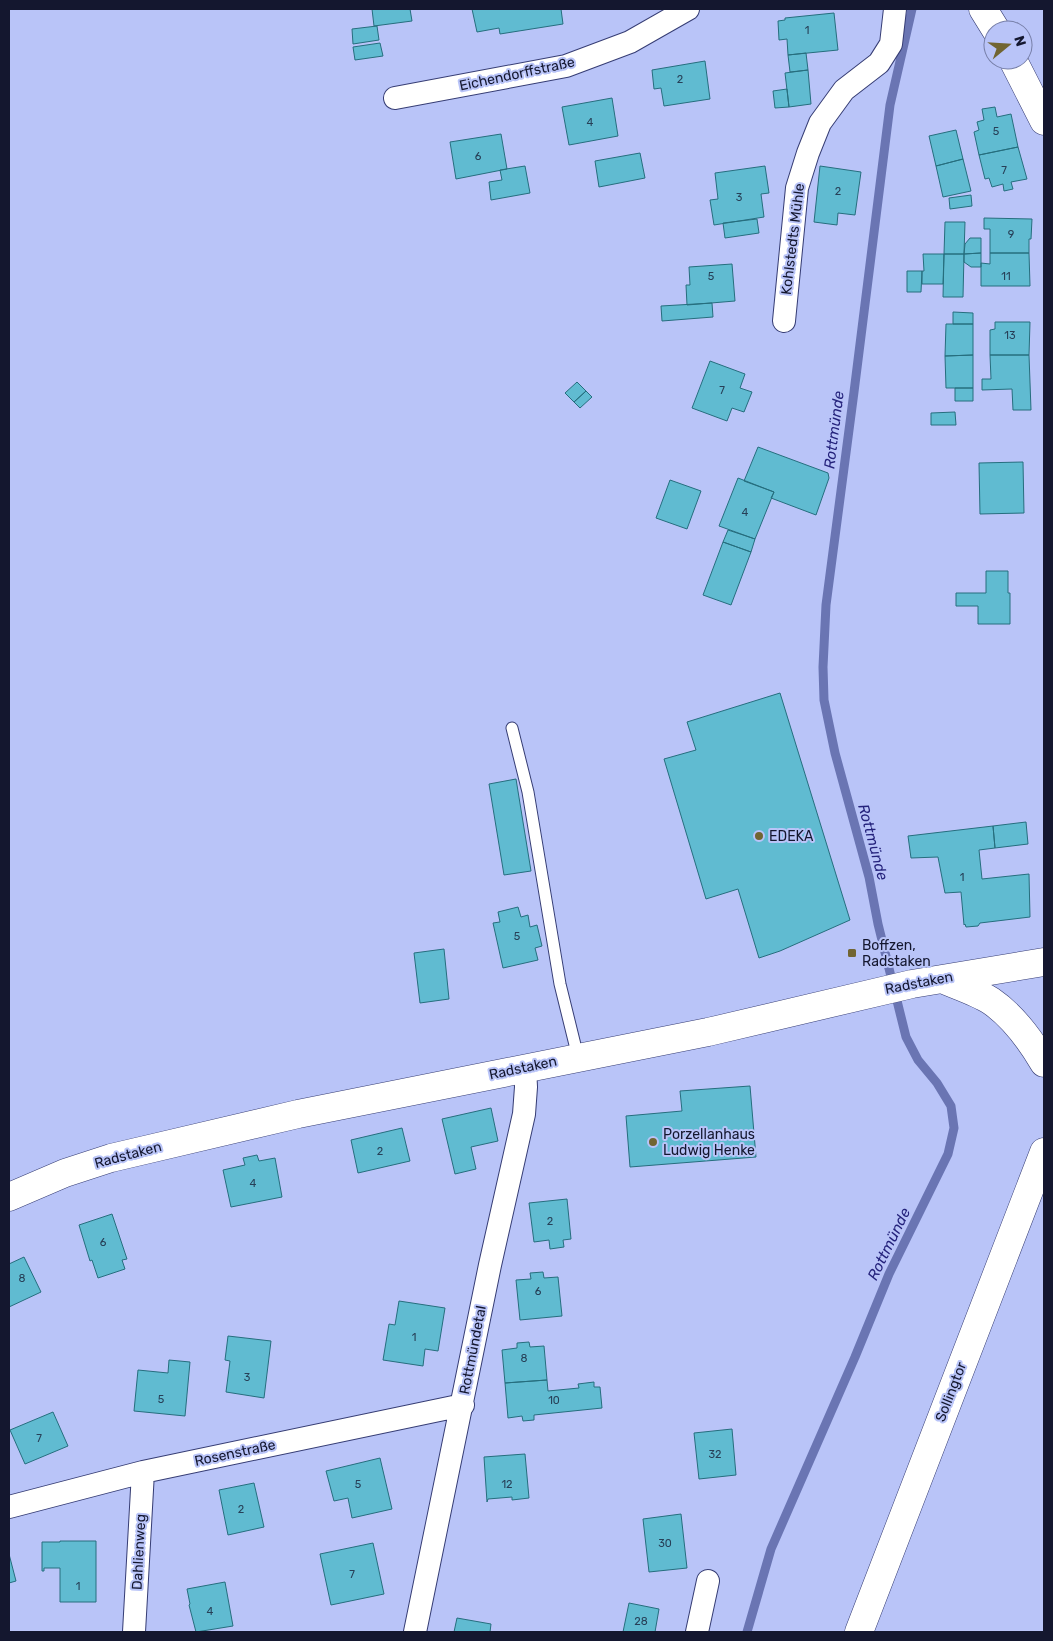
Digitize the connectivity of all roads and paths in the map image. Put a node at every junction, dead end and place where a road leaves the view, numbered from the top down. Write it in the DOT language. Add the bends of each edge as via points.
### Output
graph roads {
  1 [pos="688,9"];
  2 [pos="895,9"];
  3 [pos="982,9"];
  4 [pos="989,20"];
  5 [pos="1018,70"];
  6 [pos="395,98"];
  7 [pos="1044,121"];
  8 [pos="784,321"];
  9 [pos="512,728"];
  10 [pos="1044,962"];
  11 [pos="942,979"];
  12 [pos="578,1057"];
  13 [pos="1044,1063"];
  14 [pos="525,1068"];
  15 [pos="1044,1152"];
  16 [pos="9,1197"];
  17 [pos="463,1405"];
  18 [pos="143,1472"];
  19 [pos="9,1507"];
  20 [pos="708,1581"];
  21 [pos="134,1632"];
  22 [pos="415,1632"];
  23 [pos="697,1632"];
  24 [pos="859,1632"];
  1 -- 6 [label="street, Eichendorffstraße" via="630,42 566,66"];
  2 -- 8 [label="street, Kohlstedts Mühle" via="891,44 879,63 844,90 820,123 808,153 797,188"];
  3 -- 4 [label="main road"];
  5 -- 7 [label="main road"];
  9 -- 12 [label="lane" via="528,792 560,984"];
  10 -- 11 [label="main road, Radstaken"];
  11 -- 12 [label="main road, Radstaken" via="708,1032"];
  11 -- 13 [label="main road" via="992,1002 1029,1039"];
  12 -- 14 [label="main road, Radstaken"];
  14 -- 16 [label="main road, Radstaken" via="298,1114 111,1158"];
  14 -- 17 [label="street, Rottmündetal" via="524,1114"];
  15 -- 24 [label="main road, Sollingtor"];
  17 -- 18 [label="street, Rosenstraße"];
  17 -- 22 [label="street, Rottmündetal"];
  18 -- 19 [label="street, Rosenstraße"];
  18 -- 21 [label="street, Dahlienweg"];
  20 -- 23 [label="street"];
}
